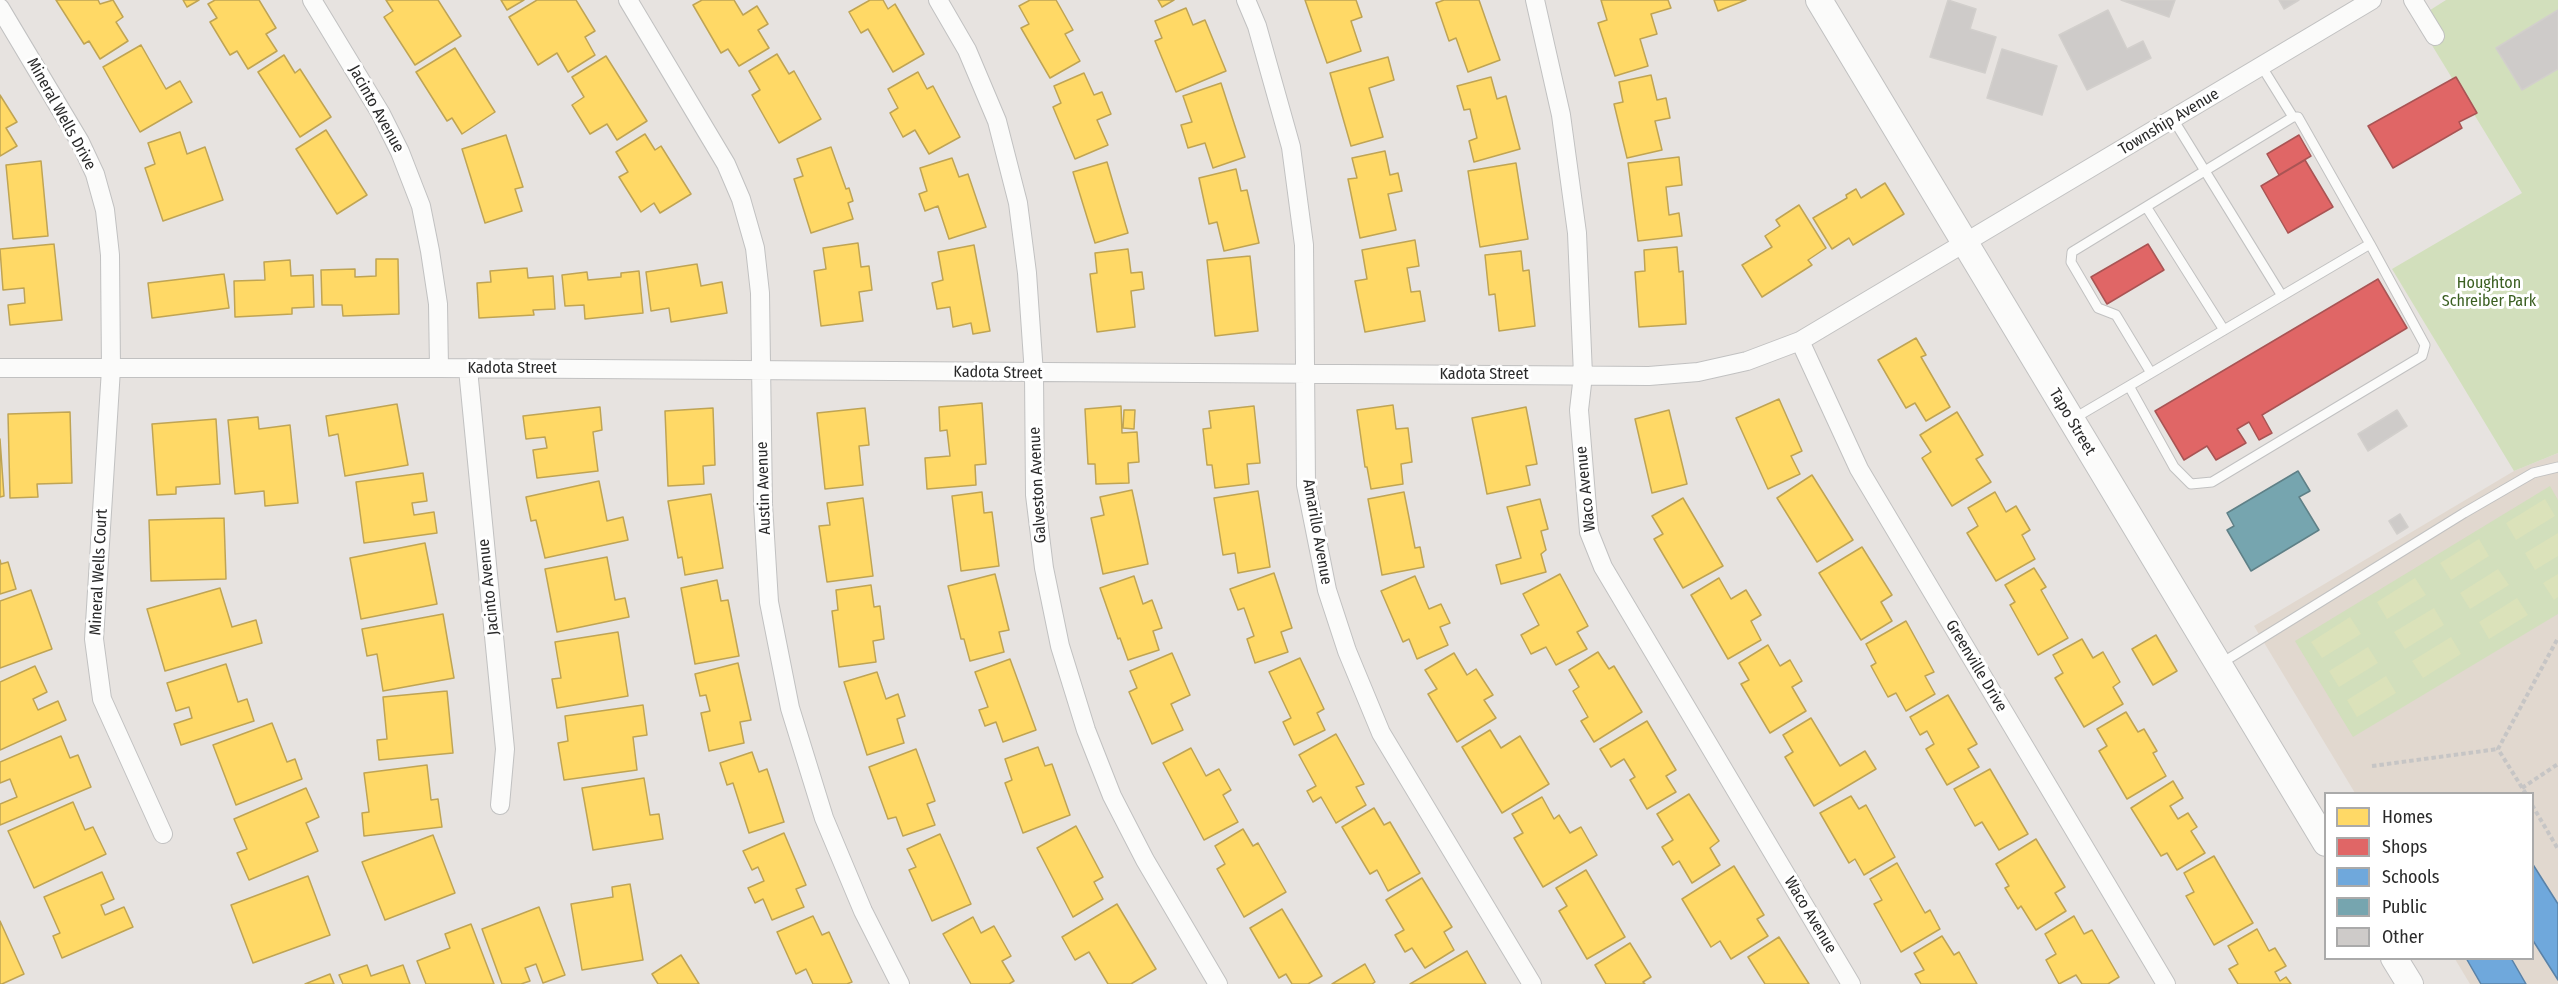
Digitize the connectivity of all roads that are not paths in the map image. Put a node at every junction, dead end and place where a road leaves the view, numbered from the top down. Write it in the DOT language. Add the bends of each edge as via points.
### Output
graph roads {
  1 [pos="312,0"];
  2 [pos="628,0"];
  3 [pos="938,0"];
  4 [pos="1246,0"];
  5 [pos="1535,0"];
  6 [pos="1819,0"];
  7 [pos="2373,0"];
  8 [pos="2413,0"];
  9 [pos="0,8"];
  10 [pos="2435,36"];
  11 [pos="2262,67"];
  12 [pos="2294,117"];
  13 [pos="2174,119"];
  14 [pos="2204,172"];
  15 [pos="2147,207"];
  16 [pos="1965,244"];
  17 [pos="2370,244"];
  18 [pos="2282,296"];
  19 [pos="2224,330"];
  20 [pos="1800,341"];
  21 [pos="0,368"];
  22 [pos="438,368"];
  23 [pos="111,369"];
  24 [pos="468,369"];
  25 [pos="761,370"];
  26 [pos="2151,373"];
  27 [pos="1034,374"];
  28 [pos="1307,375"];
  29 [pos="1583,375"];
  30 [pos="2129,386"];
  31 [pos="2071,420"];
  32 [pos="2558,466"];
  33 [pos="2218,665"];
  34 [pos="500,805"];
  35 [pos="163,834"];
  36 [pos="2324,841"];
  37 [pos="2395,960"];
  38 [pos="900,984"];
  39 [pos="1218,984"];
  40 [pos="1532,984"];
  41 [pos="1851,984"];
  42 [pos="2166,984"];
  43 [pos="2410,984"];
  1 -- 22 [label="street, Jacinto Avenue" via="381,114 421,206 438,304"];
  2 -- 25 [label="street, Austin Avenue" via="726,164 741,199 757,259"];
  3 -- 27 [label="street, Galveston Avenue" via="967,50 997,121 1018,203"];
  4 -- 28 [label="street, Amarillo Avenue" via="1291,147 1304,245"];
  5 -- 29 [label="street, Waco Avenue" via="1561,115 1577,233"];
  6 -- 16 [label="street, Tapo Street"];
  7 -- 11 [label="street, Township Avenue"];
  8 -- 10 [label="street"];
  9 -- 23 [label="street, Mineral Wells Drive" via="95,174 105,210 110,255"];
  11 -- 12 [label="lane"];
  11 -- 13 [label="street, Township Avenue"];
  12 -- 14 [label="lane"];
  12 -- 17 [label="lane" via="2298,117"];
  13 -- 14 [label="lane"];
  13 -- 16 [label="street, Township Avenue"];
  14 -- 15 [label="lane"];
  14 -- 18 [label="lane"];
  15 -- 19 [label="lane"];
  15 -- 26 [label="lane" via="2072,252 2071,262 2098,308 2116,315"];
  16 -- 20 [label="street, Kadota Street"];
  16 -- 31 [label="street, Tapo Street"];
  17 -- 18 [label="lane"];
  17 -- 30 [label="lane" via="2425,345 2422,356 2212,482 2191,484 2174,466"];
  18 -- 19 [label="lane"];
  19 -- 26 [label="lane"];
  20 -- 29 [label="street, Kadota Street" via="1747,361 1698,372"];
  20 -- 42 [label="street, Greenville Drive" via="1859,470"];
  21 -- 23 [label="street, Kadota Street"];
  22 -- 23 [label="street, Kadota Street"];
  22 -- 24 [label="street, Kadota Street"];
  23 -- 35 [label="street, Mineral Wells Court" via="94,639 102,699"];
  24 -- 25 [label="street, Kadota Street"];
  24 -- 34 [label="street, Jacinto Avenue" via="505,749"];
  25 -- 27 [label="street, Kadota Street"];
  25 -- 38 [label="street, Austin Avenue" via="769,602 790,708 824,818 862,911"];
  26 -- 30 [label="lane"];
  27 -- 28 [label="street, Kadota Street"];
  27 -- 39 [label="street, Galveston Avenue" via="1035,495 1044,568 1086,730 1112,796 1145,860"];
  28 -- 29 [label="street, Kadota Street"];
  28 -- 40 [label="street, Amarillo Avenue" via="1306,485 1327,590 1347,651 1381,733"];
  29 -- 41 [label="street, Waco Avenue" via="1579,410 1584,487 1589,532 1603,567"];
  30 -- 31 [label="lane"];
  31 -- 33 [label="street, Tapo Street"];
  32 -- 33 [label="lane" via="2533,473 2464,513"];
  33 -- 36 [label="street, Tapo Street"];
  37 -- 43 [label="street"];
}
